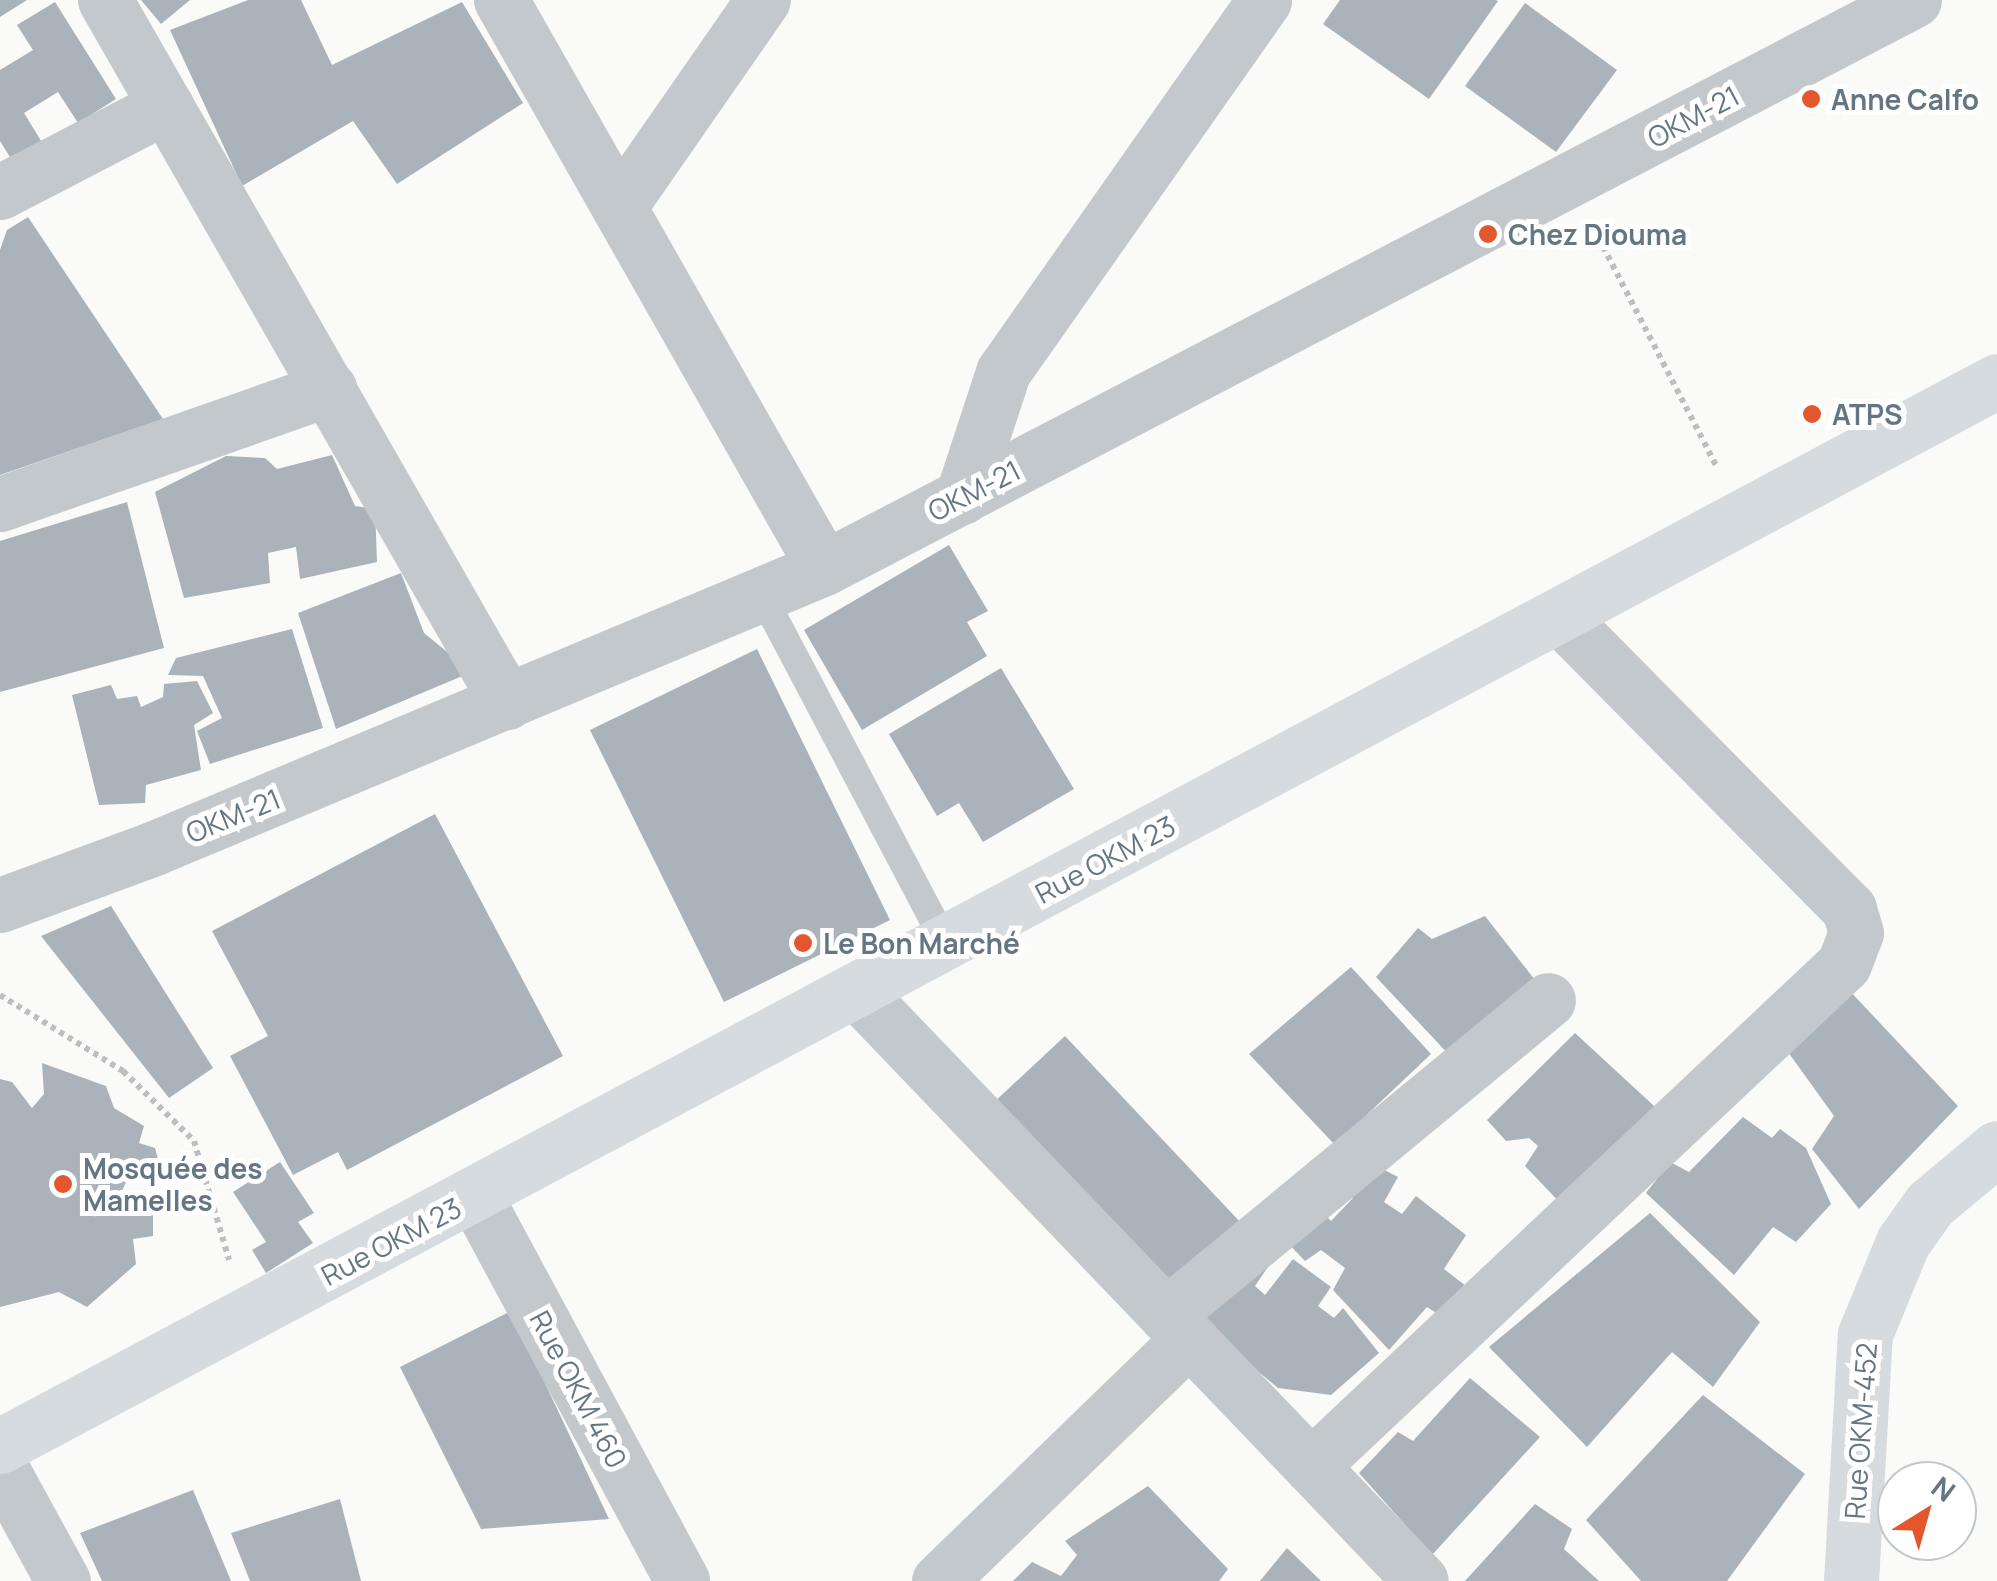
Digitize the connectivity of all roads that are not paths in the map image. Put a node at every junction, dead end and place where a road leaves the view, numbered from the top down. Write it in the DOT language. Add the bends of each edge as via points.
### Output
graph roads {
  1 [pos="106,0"];
  2 [pos="500,0"];
  3 [pos="763,0"];
  4 [pos="1264,0"];
  5 [pos="1914,0"];
  6 [pos="166,106"];
  7 [pos="0,192"];
  8 [pos="618,207"];
  9 [pos="1997,381"];
  10 [pos="329,389"];
  11 [pos="962,497"];
  12 [pos="0,504"];
  13 [pos="824,568"];
  14 [pos="762,594"];
  15 [pos="1559,616"];
  16 [pos="507,702"];
  17 [pos="0,905"];
  18 [pos="946,944"];
  19 [pos="857,992"];
  20 [pos="1548,1000"];
  21 [pos="1997,1148"];
  22 [pos="475,1196"];
  23 [pos="1178,1327"];
  24 [pos="0,1446"];
  25 [pos="0,1466"];
  26 [pos="1310,1466"];
  27 [pos="63,1581"];
  28 [pos="682,1581"];
  29 [pos="938,1581"];
  30 [pos="1421,1581"];
  31 [pos="1851,1581"];
  1 -- 6 [label="street"];
  2 -- 8 [label="street"];
  3 -- 8 [label="street"];
  4 -- 11 [label="street" via="1003,372"];
  5 -- 11 [label="street, OKM-21"];
  6 -- 7 [label="street"];
  6 -- 10 [label="street"];
  8 -- 13 [label="street"];
  9 -- 15 [label="street, Rue OKM 23"];
  10 -- 12 [label="street"];
  10 -- 16 [label="street"];
  11 -- 13 [label="street, OKM-21"];
  13 -- 14 [label="street, OKM-21"];
  14 -- 16 [label="street, OKM-21"];
  14 -- 18 [label="lane"];
  15 -- 18 [label="street, Rue OKM 23"];
  15 -- 26 [label="street" via="1849,909 1856,933 1844,964"];
  16 -- 17 [label="street, OKM-21"];
  18 -- 19 [label="street, Rue OKM 23"];
  19 -- 22 [label="street, Rue OKM 23"];
  19 -- 23 [label="street"];
  20 -- 23 [label="street"];
  21 -- 31 [label="street, Rue OKM-452" via="1930,1204 1904,1242 1865,1334"];
  22 -- 24 [label="street, Rue OKM 23"];
  22 -- 28 [label="street, Rue OKM 460"];
  23 -- 26 [label="street"];
  23 -- 29 [label="street"];
  25 -- 27 [label="street"];
  26 -- 30 [label="street"];
}
